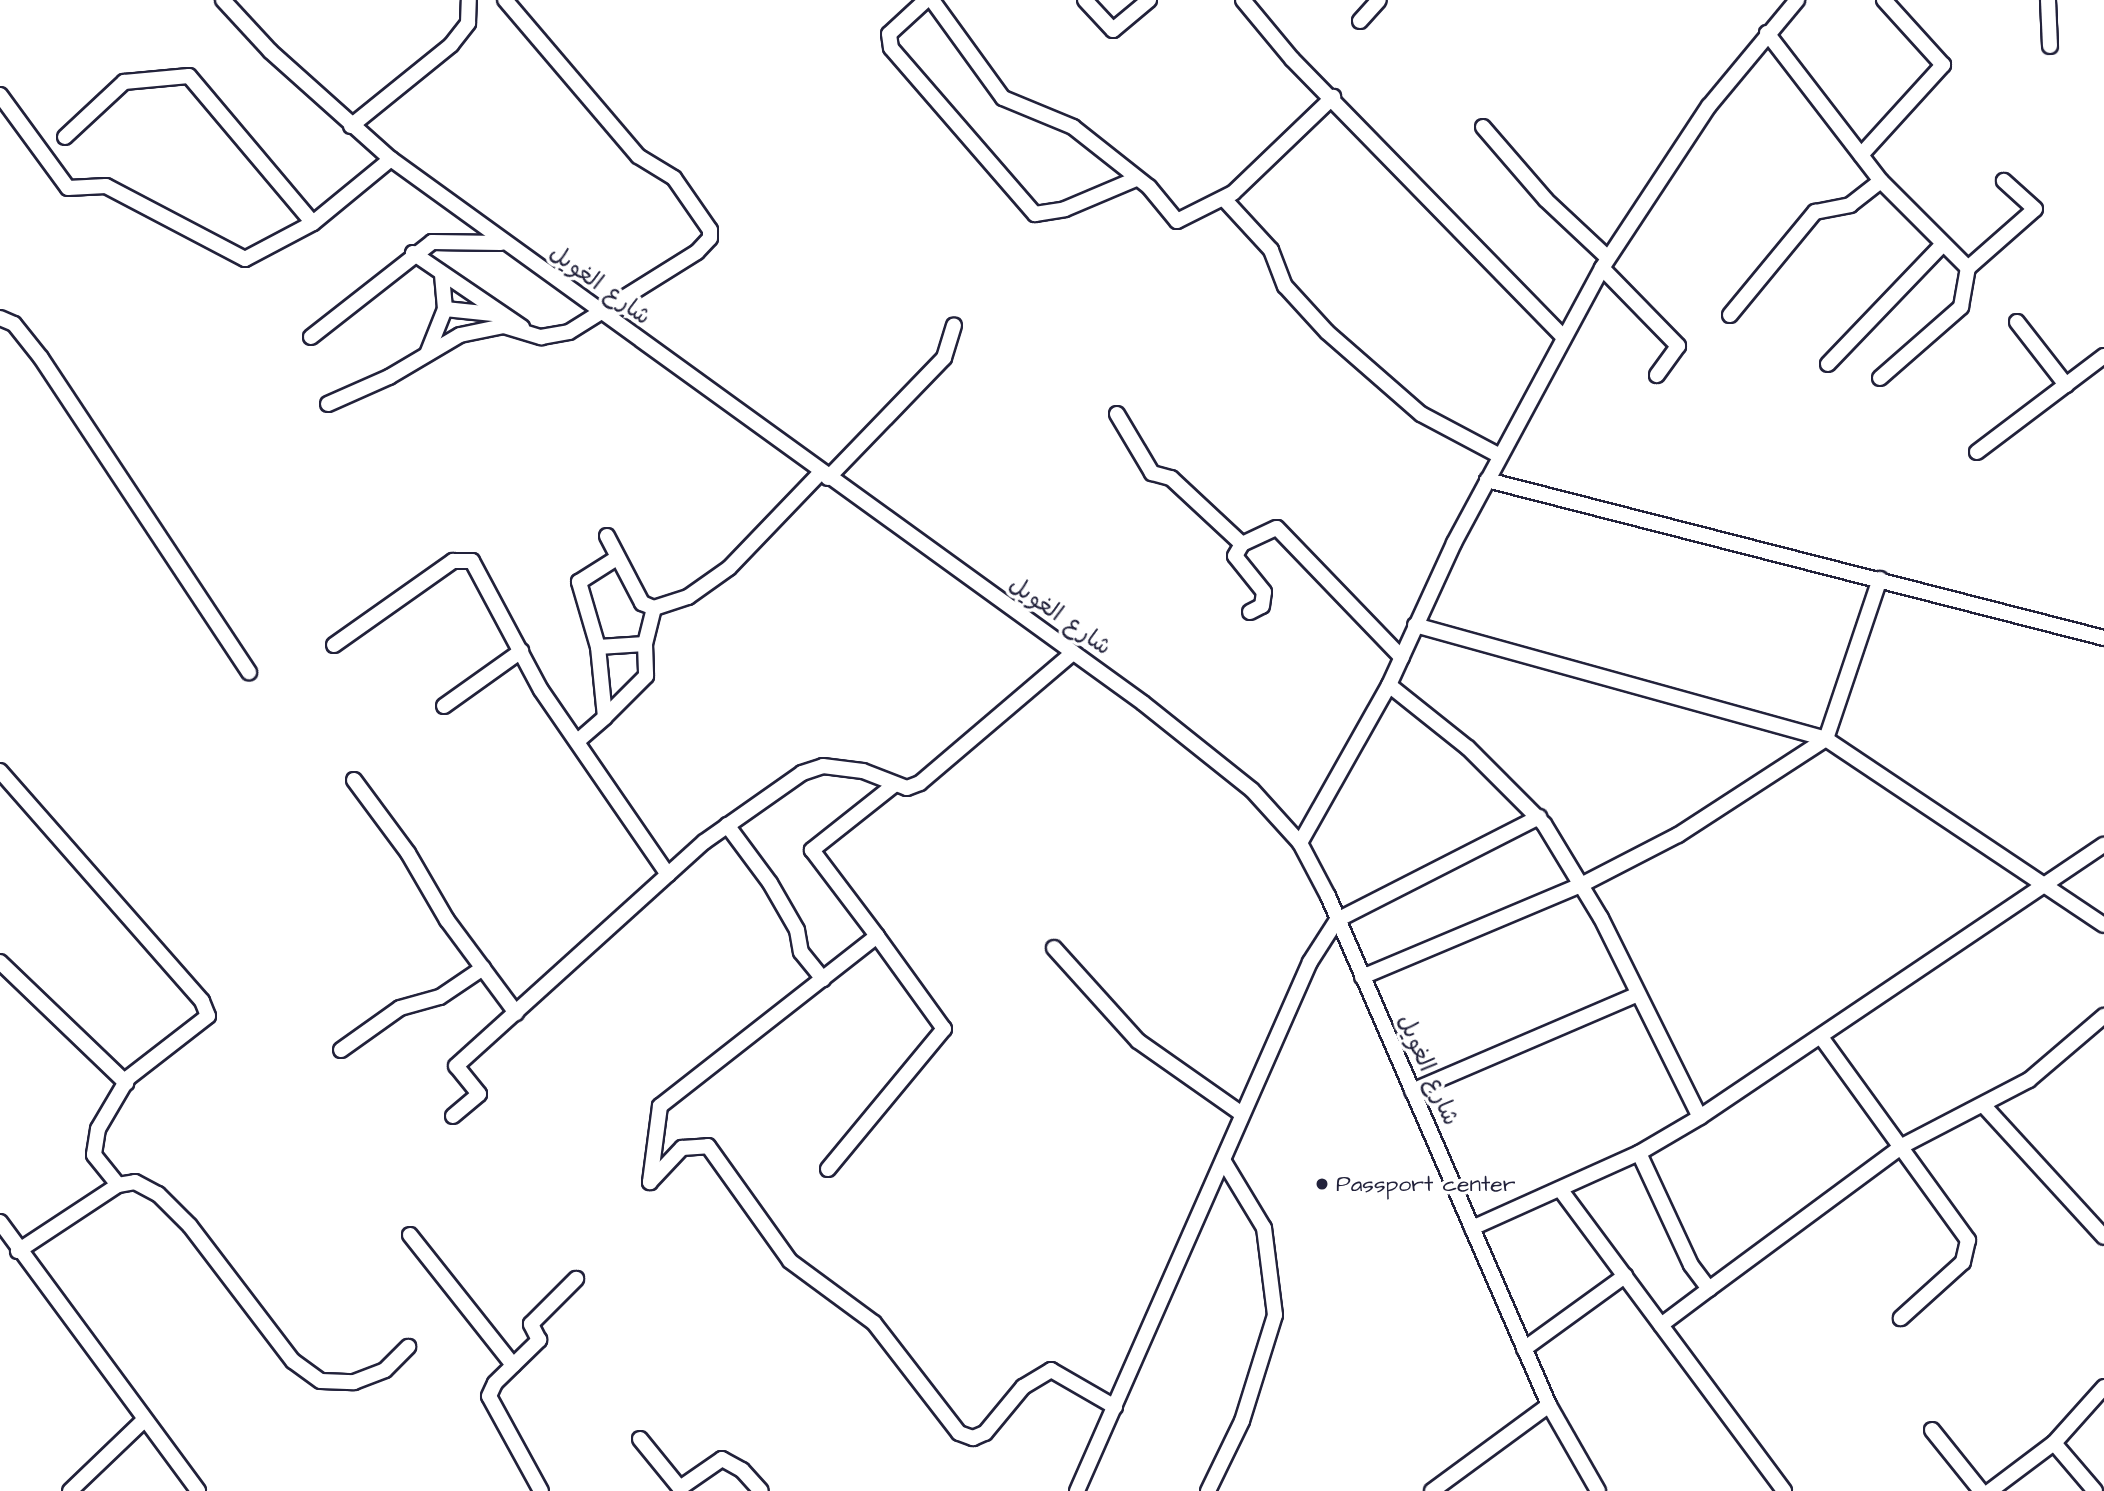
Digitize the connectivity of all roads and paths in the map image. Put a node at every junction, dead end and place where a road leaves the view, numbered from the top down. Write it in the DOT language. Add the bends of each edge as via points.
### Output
graph roads {
  1 [pos="223,0"];
  2 [pos="469,0"];
  3 [pos="505,0"];
  4 [pos="926,0"];
  5 [pos="932,0"];
  6 [pos="1085,0"];
  7 [pos="1149,0"];
  8 [pos="1243,0"];
  9 [pos="1379,0"];
  10 [pos="1797,0"];
  11 [pos="1884,0"];
  12 [pos="2048,0"];
  13 [pos="1360,21"];
  14 [pos="1767,33"];
  15 [pos="2050,46"];
  16 [pos="0,95"];
  17 [pos="1333,97"];
  18 [pos="351,126"];
  19 [pos="1483,127"];
  20 [pos="65,137"];
  21 [pos="1861,155"];
  22 [pos="391,159"];
  23 [pos="1136,179"];
  24 [pos="1881,181"];
  25 [pos="2004,181"];
  26 [pos="1225,200"];
  27 [pos="313,223"];
  28 [pos="503,243"];
  29 [pos="1943,244"];
  30 [pos="412,253"];
  31 [pos="1605,263"];
  32 [pos="1968,268"];
  33 [pos="442,276"];
  34 [pos="445,309"];
  35 [pos="598,312"];
  36 [pos="1730,314"];
  37 [pos="505,315"];
  38 [pos="0,318"];
  39 [pos="2017,322"];
  40 [pos="954,326"];
  41 [pos="532,334"];
  42 [pos="311,337"];
  43 [pos="1562,337"];
  44 [pos="427,354"];
  45 [pos="2104,356"];
  46 [pos="1828,364"];
  47 [pos="1657,375"];
  48 [pos="1880,378"];
  49 [pos="2066,384"];
  50 [pos="328,404"];
  51 [pos="1117,414"];
  52 [pos="1977,452"];
  53 [pos="1500,456"];
  54 [pos="824,476"];
  55 [pos="1487,480"];
  56 [pos="607,536"];
  57 [pos="1242,544"];
  58 [pos="617,558"];
  59 [pos="1880,579"];
  60 [pos="654,608"];
  61 [pos="1250,612"];
  62 [pos="1415,625"];
  63 [pos="2104,638"];
  64 [pos="645,644"];
  65 [pos="334,645"];
  66 [pos="598,647"];
  67 [pos="521,650"];
  68 [pos="1073,653"];
  69 [pos="1402,658"];
  70 [pos="249,672"];
  71 [pos="1390,685"];
  72 [pos="444,706"];
  73 [pos="605,717"];
  74 [pos="580,739"];
  75 [pos="1826,739"];
  76 [pos="0,771"];
  77 [pos="355,780"];
  78 [pos="894,785"];
  79 [pos="1539,817"];
  80 [pos="727,825"];
  81 [pos="1300,844"];
  82 [pos="2104,845"];
  83 [pos="668,875"];
  84 [pos="1581,885"];
  85 [pos="2050,886"];
  86 [pos="1337,920"];
  87 [pos="2104,925"];
  88 [pos="877,936"];
  89 [pos="1054,948"];
  90 [pos="0,962"];
  91 [pos="482,968"];
  92 [pos="1362,977"];
  93 [pos="823,979"];
  94 [pos="1636,995"];
  95 [pos="516,1013"];
  96 [pos="2104,1016"];
  97 [pos="1821,1037"];
  98 [pos="341,1050"];
  99 [pos="125,1083"];
  100 [pos="1412,1091"];
  101 [pos="1984,1107"];
  102 [pos="1242,1114"];
  103 [pos="453,1116"];
  104 [pos="1700,1117"];
  105 [pos="1902,1146"];
  106 [pos="1639,1153"];
  107 [pos="1223,1160"];
  108 [pos="828,1170"];
  109 [pos="118,1185"];
  110 [pos="1560,1189"];
  111 [pos="0,1222"];
  112 [pos="1472,1228"];
  113 [pos="410,1235"];
  114 [pos="2104,1237"];
  115 [pos="18,1251"];
  116 [pos="1625,1276"];
  117 [pos="576,1279"];
  118 [pos="1709,1289"];
  119 [pos="1901,1318"];
  120 [pos="1661,1325"];
  121 [pos="408,1347"];
  122 [pos="1524,1349"];
  123 [pos="513,1365"];
  124 [pos="2104,1387"];
  125 [pos="1549,1405"];
  126 [pos="1115,1407"];
  127 [pos="143,1421"];
  128 [pos="1932,1430"];
  129 [pos="640,1439"];
  130 [pos="2054,1443"];
  131 [pos="70,1491"];
  132 [pos="198,1491"];
  133 [pos="541,1491"];
  134 [pos="761,1491"];
  135 [pos="1077,1491"];
  136 [pos="1208,1491"];
  137 [pos="1432,1491"];
  138 [pos="1598,1491"];
  139 [pos="1784,1491"];
  140 [pos="1981,1491"];
  141 [pos="1990,1491"];
  142 [pos="2095,1491"];
  1 -- 18 [label="street, شارع الغويل"];
  2 -- 18 [label="street" via="468,23 451,45"];
  3 -- 35 [label="street" via="638,156 674,178 712,233 697,252"];
  4 -- 23 [label="street" via="889,34 891,48 1035,214 1065,209"];
  5 -- 23 [label="street" via="1006,100 1073,128"];
  6 -- 7 [label="street" via="1113,30"];
  8 -- 17 [label="street"];
  9 -- 13 [label="street"];
  10 -- 14 [label="street"];
  11 -- 21 [label="street" via="1942,61 1942,69"];
  12 -- 15 [label="street"];
  14 -- 21 [label="street"];
  14 -- 31 [label="street" via="1709,106"];
  16 -- 27 [label="street" via="68,188 106,186 245,259"];
  17 -- 26 [label="street"];
  17 -- 43 [label="street"];
  18 -- 22 [label="street, شارع الغويل"];
  19 -- 31 [label="street"];
  20 -- 27 [label="street" via="124,82 189,76"];
  21 -- 24 [label="street"];
  22 -- 27 [label="street"];
  22 -- 28 [label="street, شارع الغويل"];
  23 -- 26 [label="street" via="1177,221"];
  24 -- 29 [label="street"];
  24 -- 36 [label="street" via="1850,205 1815,212"];
  25 -- 32 [label="street" via="2035,209"];
  26 -- 53 [label="street" via="1271,250 1284,286 1327,332 1420,414"];
  28 -- 30 [label="street" via="443,239"];
  28 -- 35 [label="street, شارع الغويل"];
  29 -- 32 [label="street"];
  29 -- 46 [label="street"];
  30 -- 33 [label="street"];
  30 -- 42 [label="street"];
  31 -- 43 [label="street"];
  31 -- 47 [label="street" via="1678,346"];
  32 -- 48 [label="street" via="1961,307"];
  33 -- 34 [label="street"];
  33 -- 37 [label="street"];
  34 -- 37 [label="street"];
  34 -- 44 [label="street"];
  35 -- 41 [label="street" via="552,337"];
  35 -- 54 [label="street, شارع الغويل"];
  37 -- 41 [label="street"];
  38 -- 70 [label="street" via="14,324 41,358"];
  39 -- 49 [label="street"];
  40 -- 54 [label="street" via="944,358"];
  41 -- 44 [label="street" via="504,326 479,330"];
  43 -- 53 [label="street"];
  44 -- 50 [label="street"];
  45 -- 49 [label="street"];
  49 -- 52 [label="street"];
  51 -- 57 [label="street" via="1152,473 1171,478"];
  53 -- 55 [label="street"];
  54 -- 60 [label="street" via="729,568 688,597"];
  54 -- 68 [label="street, شارع الغويل"];
  55 -- 59 [label="street"];
  55 -- 62 [label="street"];
  56 -- 58 [label="street"];
  57 -- 61 [label="street" via="1235,555 1264,592 1262,606"];
  57 -- 69 [label="street" via="1272,529 1284,531"];
  58 -- 60 [label="street" via="642,603"];
  58 -- 66 [label="street" via="579,582"];
  59 -- 63 [label="street"];
  59 -- 75 [label="street"];
  60 -- 64 [label="street"];
  62 -- 69 [label="street"];
  62 -- 75 [label="street"];
  64 -- 66 [label="street"];
  64 -- 73 [label="street" via="646,676"];
  65 -- 67 [label="street" via="453,561 466,559 477,565"];
  66 -- 73 [label="street"];
  67 -- 72 [label="street"];
  67 -- 74 [label="street" via="552,708"];
  68 -- 78 [label="street" via="992,727 920,783"];
  68 -- 81 [label="street, شارع الغويل" via="1252,790"];
  69 -- 71 [label="street"];
  71 -- 79 [label="street" via="1468,748"];
  71 -- 81 [label="street"];
  73 -- 74 [label="street"];
  74 -- 83 [label="street"];
  75 -- 84 [label="street" via="1678,835"];
  75 -- 85 [label="street"];
  76 -- 99 [label="street" via="207,1010 196,1030"];
  77 -- 91 [label="street"];
  78 -- 80 [label="street" via="863,771 823,766 803,773"];
  78 -- 88 [label="street" via="812,850"];
  79 -- 84 [label="street"];
  79 -- 86 [label="street"];
  80 -- 83 [label="street"];
  80 -- 93 [label="street" via="771,883 797,930 801,952"];
  81 -- 86 [label="street, شارع الغويل"];
  82 -- 85 [label="street"];
  83 -- 95 [label="street"];
  84 -- 92 [label="street"];
  84 -- 94 [label="street"];
  85 -- 87 [label="street"];
  85 -- 97 [label="street"];
  86 -- 92 [label="street, شارع الغويل"];
  86 -- 102 [label="street" via="1310,962"];
  88 -- 93 [label="street"];
  88 -- 108 [label="street" via="944,1029"];
  89 -- 102 [label="street" via="1138,1041"];
  90 -- 99 [label="street"];
  91 -- 95 [label="street"];
  91 -- 98 [label="street" via="440,997 400,1008"];
  92 -- 100 [label="street, شارع الغويل"];
  93 -- 126 [label="street" via="660,1106 650,1182 682,1148 708,1146 790,1261 874,1324 959,1433 974,1438 985,1433 1023,1387 1051,1370"];
  94 -- 100 [label="street"];
  94 -- 104 [label="street"];
  95 -- 103 [label="street" via="456,1066 480,1094"];
  96 -- 101 [label="street" via="2063,1055"];
  97 -- 104 [label="street"];
  97 -- 105 [label="street"];
  99 -- 109 [label="street" via="92,1148 102,1171"];
  100 -- 112 [label="street, شارع الغويل"];
  101 -- 105 [label="street"];
  101 -- 114 [label="street"];
  102 -- 107 [label="street"];
  104 -- 106 [label="street"];
  105 -- 118 [label="street"];
  105 -- 119 [label="street" via="1968,1240 1963,1262"];
  106 -- 110 [label="street"];
  106 -- 118 [label="street" via="1692,1265"];
  107 -- 126 [label="street"];
  107 -- 136 [label="street" via="1264,1228 1275,1315 1242,1421"];
  109 -- 115 [label="street"];
  109 -- 121 [label="street" via="135,1182 158,1194 190,1226 293,1361 321,1381 354,1382 385,1370"];
  110 -- 112 [label="street"];
  110 -- 116 [label="street"];
  111 -- 115 [label="street"];
  112 -- 122 [label="street, شارع الغويل"];
  113 -- 123 [label="street"];
  115 -- 127 [label="street"];
  116 -- 120 [label="street"];
  116 -- 122 [label="street"];
  117 -- 123 [label="street" via="531,1324 539,1340"];
  118 -- 120 [label="street"];
  120 -- 139 [label="street"];
  122 -- 125 [label="street, شارع الغويل"];
  123 -- 133 [label="street" via="491,1389 490,1403"];
  124 -- 130 [label="street"];
  125 -- 137 [label="street"];
  125 -- 138 [label="street, شارع الغويل"];
  126 -- 135 [label="street"];
  127 -- 131 [label="street"];
  127 -- 132 [label="street"];
  128 -- 140 [label="street"];
  129 -- 134 [label="street" via="680,1488 722,1460 742,1470"];
  130 -- 141 [label="street"];
  130 -- 142 [label="street"];
}
